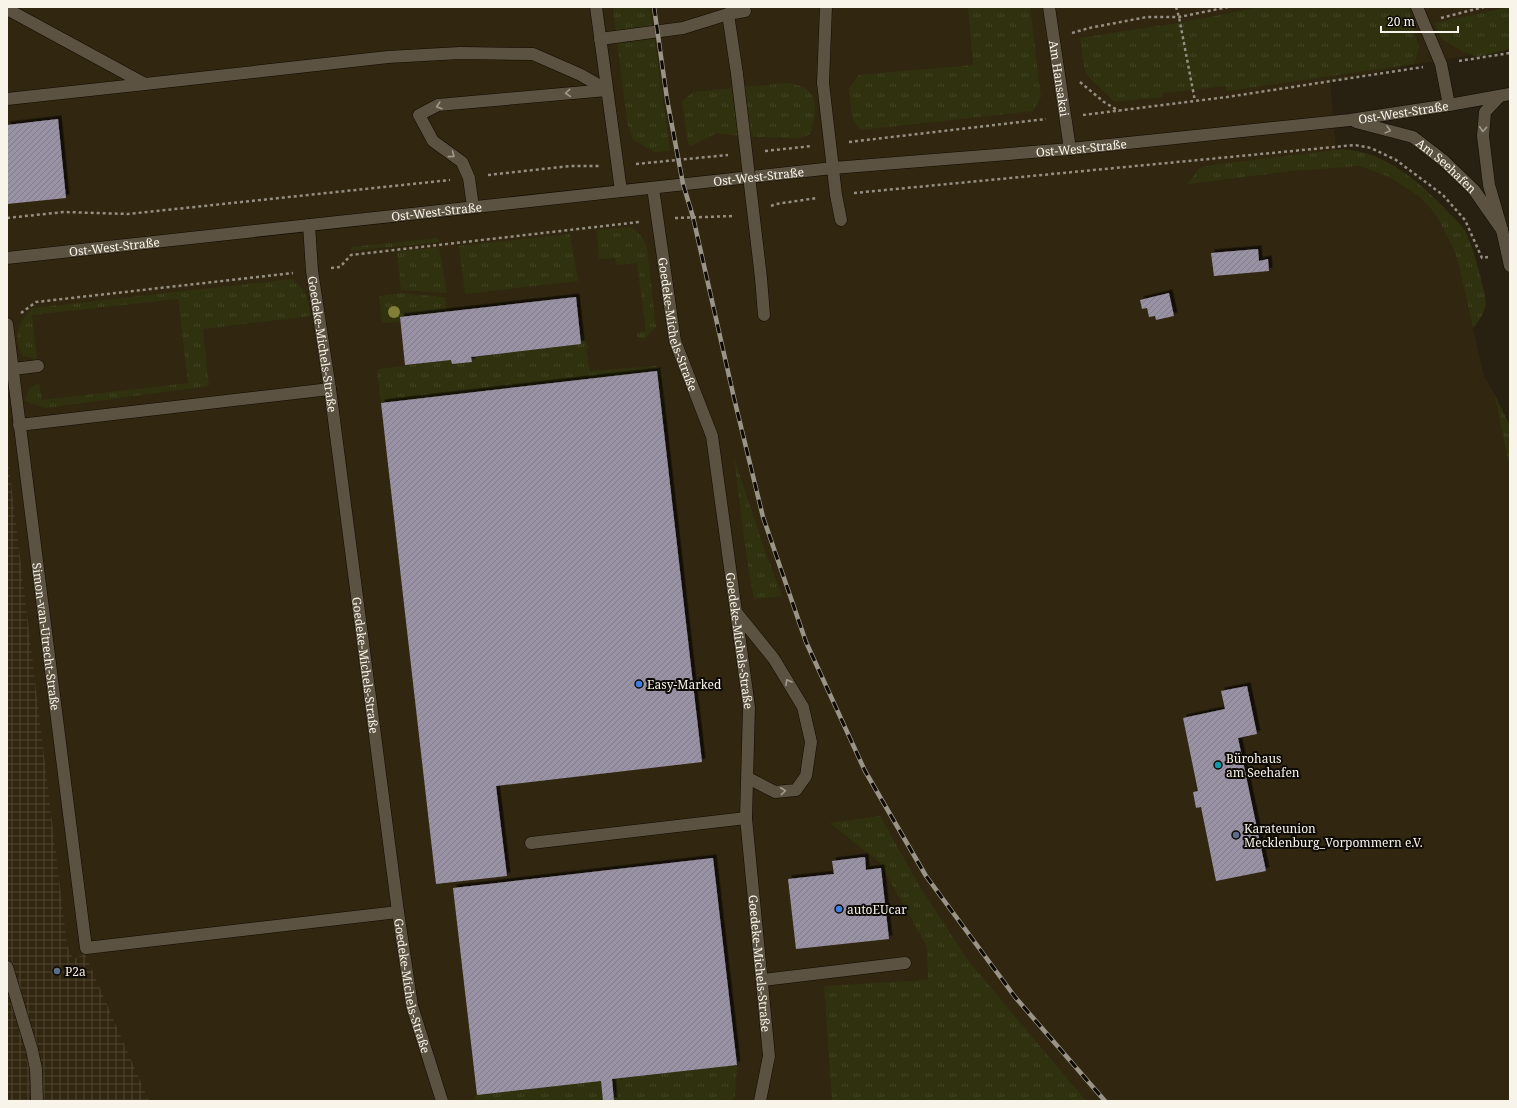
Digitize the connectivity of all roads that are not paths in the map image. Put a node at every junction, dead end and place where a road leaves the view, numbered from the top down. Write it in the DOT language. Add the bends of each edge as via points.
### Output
graph roads {
  1 [pos="596,7"];
  2 [pos="826,7"];
  3 [pos="1049,7"];
  4 [pos="1417,7"];
  5 [pos="7,9"];
  6 [pos="745,11"];
  7 [pos="728,14"];
  8 [pos="600,39"];
  9 [pos="145,84"];
  10 [pos="607,90"];
  11 [pos="1507,97"];
  12 [pos="7,99"];
  13 [pos="1449,105"];
  14 [pos="1350,120"];
  15 [pos="1070,149"];
  16 [pos="832,168"];
  17 [pos="653,188"];
  18 [pos="621,191"];
  19 [pos="473,207"];
  20 [pos="841,220"];
  21 [pos="309,225"];
  22 [pos="1502,230"];
  23 [pos="7,258"];
  24 [pos="1510,266"];
  25 [pos="764,315"];
  26 [pos="7,324"];
  27 [pos="38,366"];
  28 [pos="12,369"];
  29 [pos="330,389"];
  30 [pos="19,425"];
  31 [pos="736,612"];
  32 [pos="748,778"];
  33 [pos="746,818"];
  34 [pos="531,843"];
  35 [pos="398,912"];
  36 [pos="7,962"];
  37 [pos="905,963"];
  38 [pos="7,968"];
  39 [pos="763,980"];
  40 [pos="37,1101"];
  41 [pos="442,1101"];
  42 [pos="760,1101"];
  1 -- 8 [label="street"];
  2 -- 16 [label="street" via="823,83"];
  3 -- 15 [label="street, Am Hansakai"];
  4 -- 13 [label="street" via="1441,64"];
  5 -- 9 [label="street"];
  6 -- 7 [label="street"];
  7 -- 8 [label="street" via="683,28"];
  7 -- 25 [label="street, bridge"];
  8 -- 10 [label="street"];
  9 -- 10 [label="street" via="388,57 460,53 533,54 581,75"];
  9 -- 12 [label="street"];
  10 -- 18 [label="street"];
  10 -- 19 [label="street, one-way" via="438,105 419,115 433,142 462,162 469,178"];
  11 -- 13 [label="street, Ost-West-Straße"];
  11 -- 22 [label="street, Am Seehafen, one-way" via="1485,112 1483,136 1489,185"];
  13 -- 14 [label="street, Ost-West-Straße"];
  14 -- 15 [label="street, Ost-West-Straße"];
  14 -- 22 [label="street, Am Seehafen, one-way" via="1413,137 1444,161 1474,190"];
  15 -- 16 [label="street, Ost-West-Straße"];
  16 -- 17 [label="street, Ost-West-Straße"];
  16 -- 20 [label="street"];
  17 -- 18 [label="street, Ost-West-Straße"];
  17 -- 31 [label="street, Goedeke-Michels-Straße" via="675,341 712,436"];
  18 -- 19 [label="street, Ost-West-Straße"];
  19 -- 21 [label="street, Ost-West-Straße"];
  21 -- 23 [label="street, Ost-West-Straße"];
  21 -- 29 [label="street, Goedeke-Michels-Straße" via="312,271"];
  22 -- 24 [label="street, Am Seehafen"];
  26 -- 28 [label="street, Simon-van-Utrecht-Straße"];
  27 -- 28 [label="street"];
  28 -- 30 [label="street, Simon-van-Utrecht-Straße"];
  29 -- 30 [label="street"];
  29 -- 35 [label="street, Goedeke-Michels-Straße"];
  30 -- 35 [label="street, Simon-van-Utrecht-Straße" via="86,948"];
  31 -- 32 [label="street, Goedeke-Michels-Straße" via="749,707"];
  32 -- 31 [label="street, one-way" via="775,792 796,790 806,776 811,742 803,707 774,659"];
  32 -- 33 [label="street, Goedeke-Michels-Straße"];
  33 -- 34 [label="street"];
  33 -- 39 [label="street, Goedeke-Michels-Straße"];
  35 -- 41 [label="street, Goedeke-Michels-Straße" via="412,1006"];
  36 -- 38 [label="street"];
  37 -- 39 [label="street"];
  38 -- 40 [label="street" via="32,1050 36,1069"];
  39 -- 42 [label="street, Goedeke-Michels-Straße" via="769,1056"];
}
